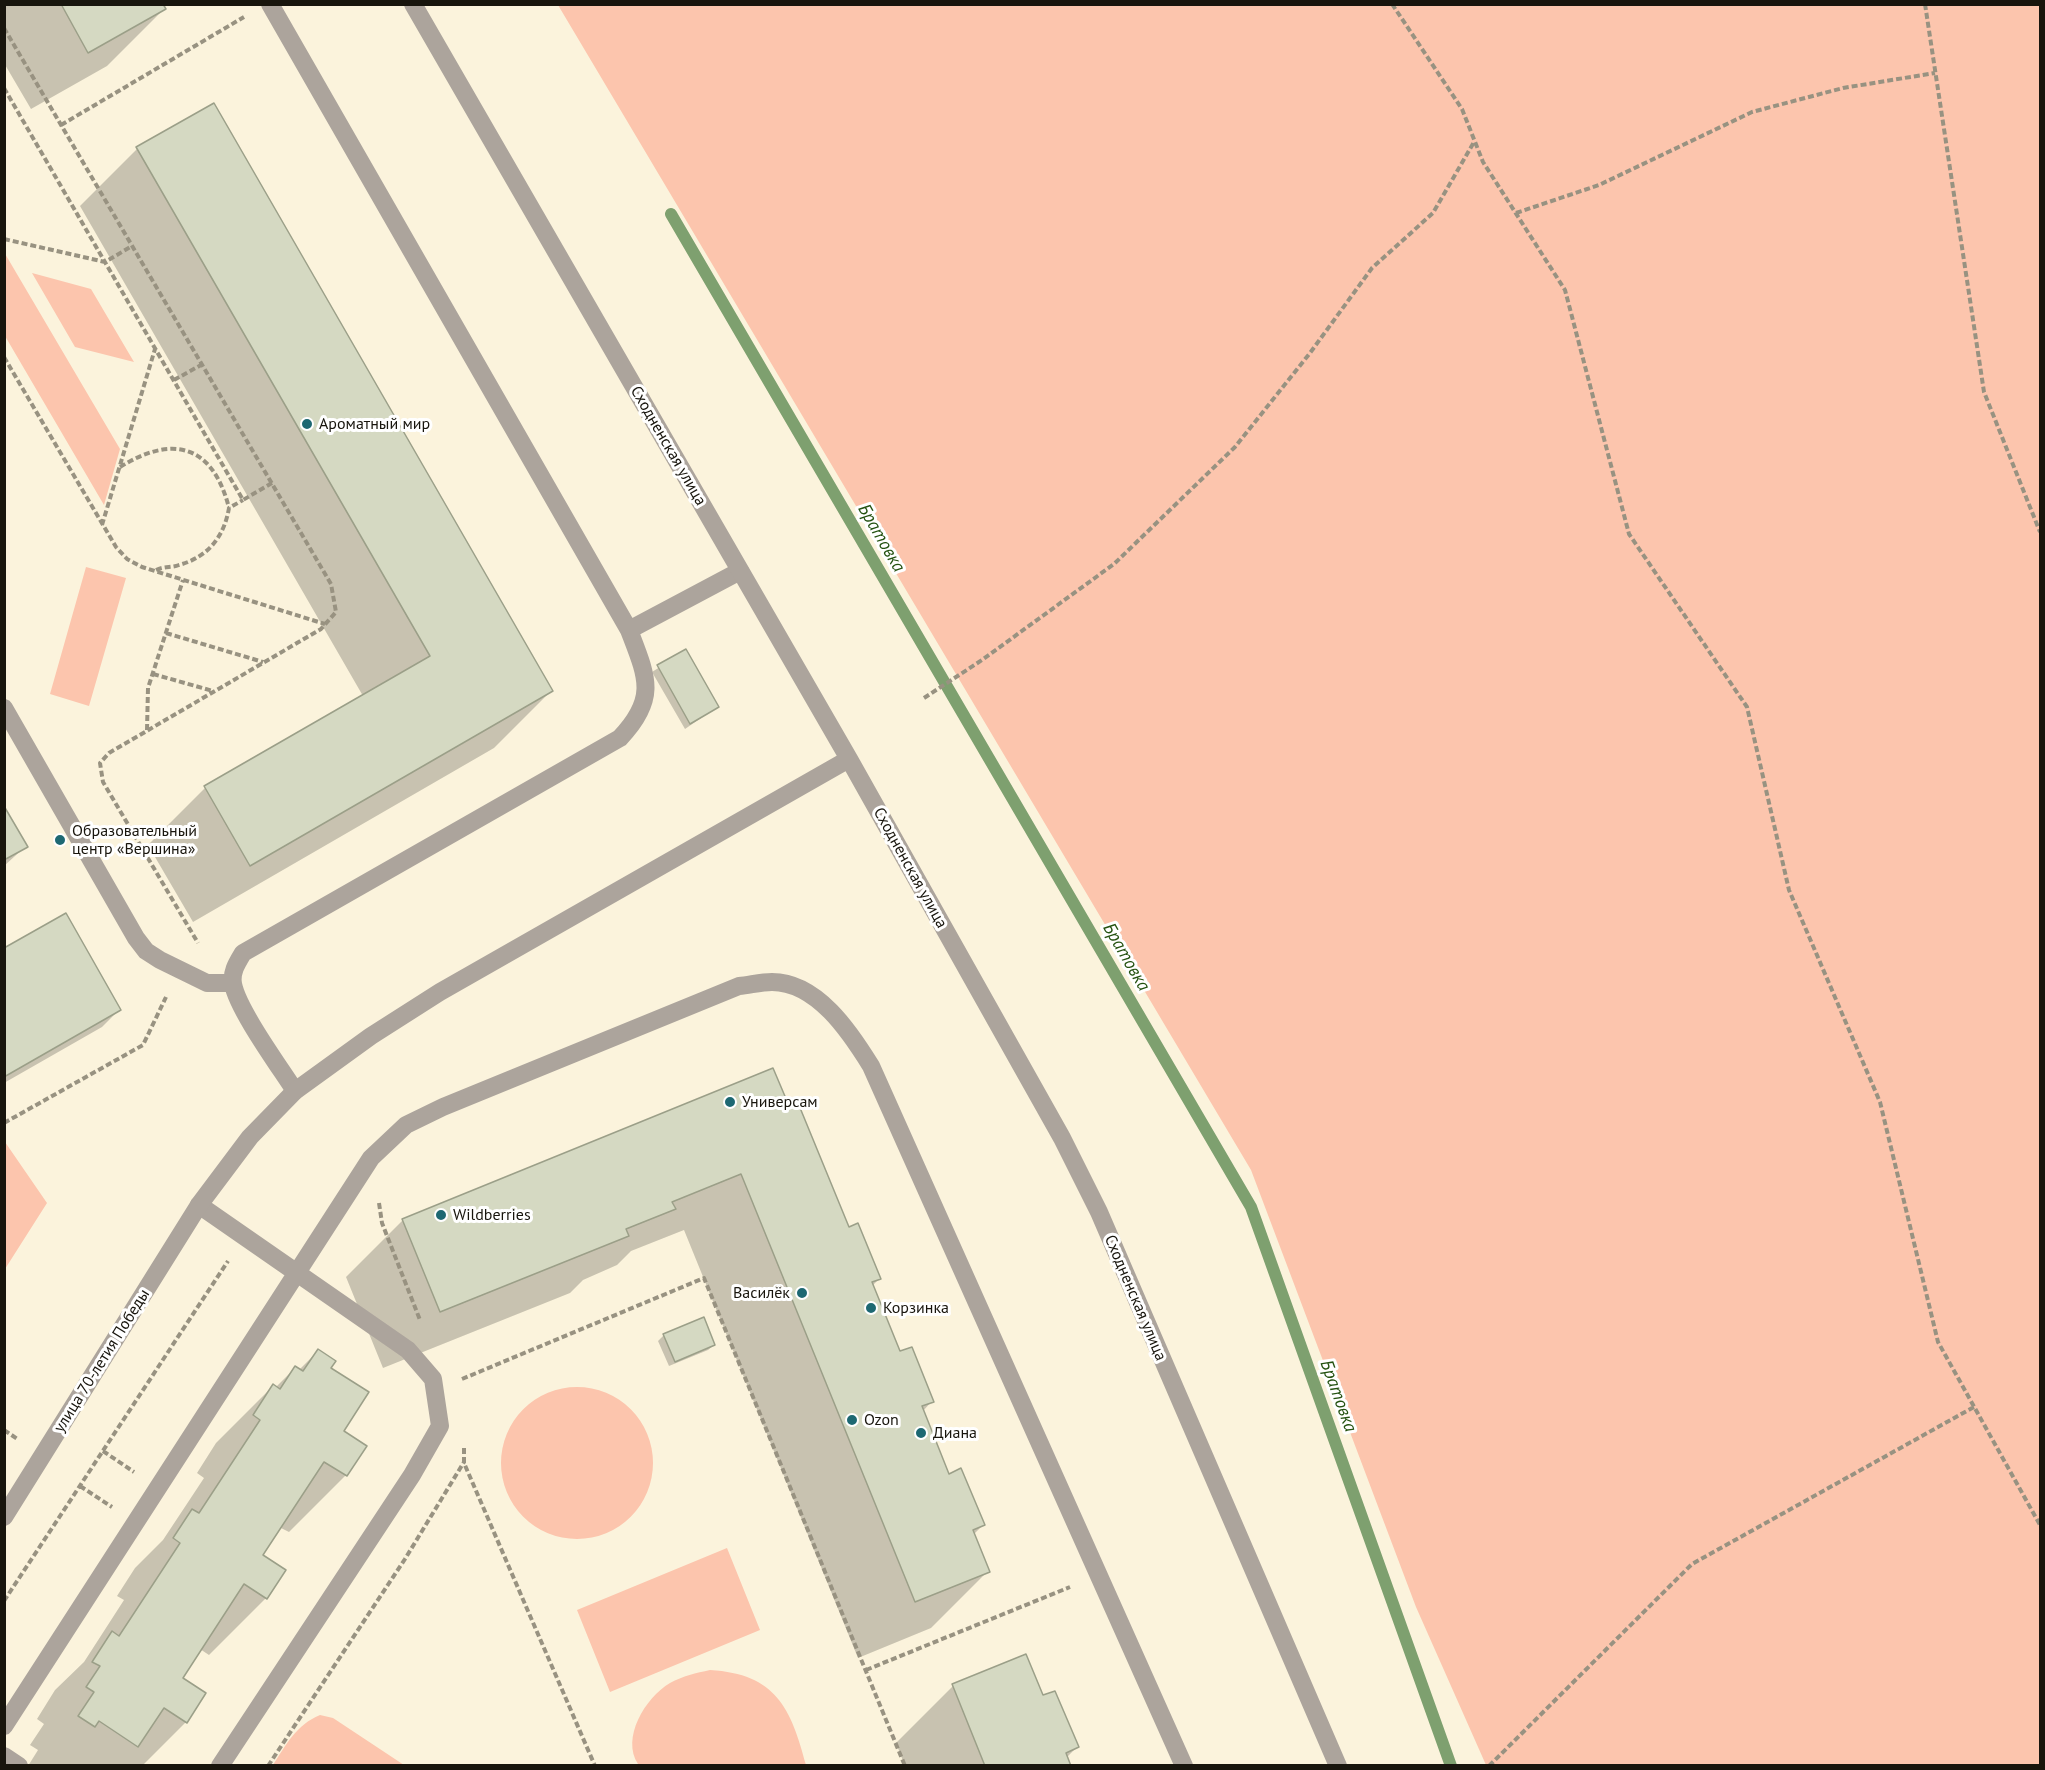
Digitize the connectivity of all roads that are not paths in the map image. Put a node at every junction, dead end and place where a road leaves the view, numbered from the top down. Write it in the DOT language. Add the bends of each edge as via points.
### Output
graph roads {
  1 [pos="270,4"];
  2 [pos="413,4"];
  3 [pos="740,571"];
  4 [pos="629,630"];
  5 [pos="4,708"];
  6 [pos="849,759"];
  7 [pos="228,983"];
  8 [pos="295,1091"];
  9 [pos="199,1205"];
  10 [pos="295,1273"];
  11 [pos="6,1511"];
  12 [pos="4,1726"];
  13 [pos="4,1756"];
  14 [pos="19,1766"];
  15 [pos="220,1766"];
  16 [pos="1184,1766"];
  17 [pos="1338,1766"];
  1 -- 4 [label="street"];
  2 -- 3 [label="street, Сходненская улица"];
  3 -- 4 [label="street"];
  3 -- 6 [label="street, Сходненская улица"];
  4 -- 7 [label="street" via="644,669 645,696 639,718 620,738 258,943 243,954"];
  5 -- 7 [label="street" via="146,951 207,983"];
  6 -- 8 [label="street, улица 70-летия Победы" via="440,992"];
  6 -- 17 [label="street, Сходненская улица" via="1062,1138 1099,1212"];
  7 -- 8 [label="street"];
  8 -- 9 [label="street, улица 70-летия Победы" via="250,1137"];
  9 -- 10 [label="street"];
  9 -- 11 [label="street, улица 70-летия Победы"];
  10 -- 12 [label="street"];
  10 -- 15 [label="street" via="408,1350 433,1379 440,1426 412,1475"];
  10 -- 16 [label="street" via="370,1158 406,1125 739,986 773,982 796,988 823,1005 850,1032 871,1066"];
  13 -- 14 [label="street"];
}
